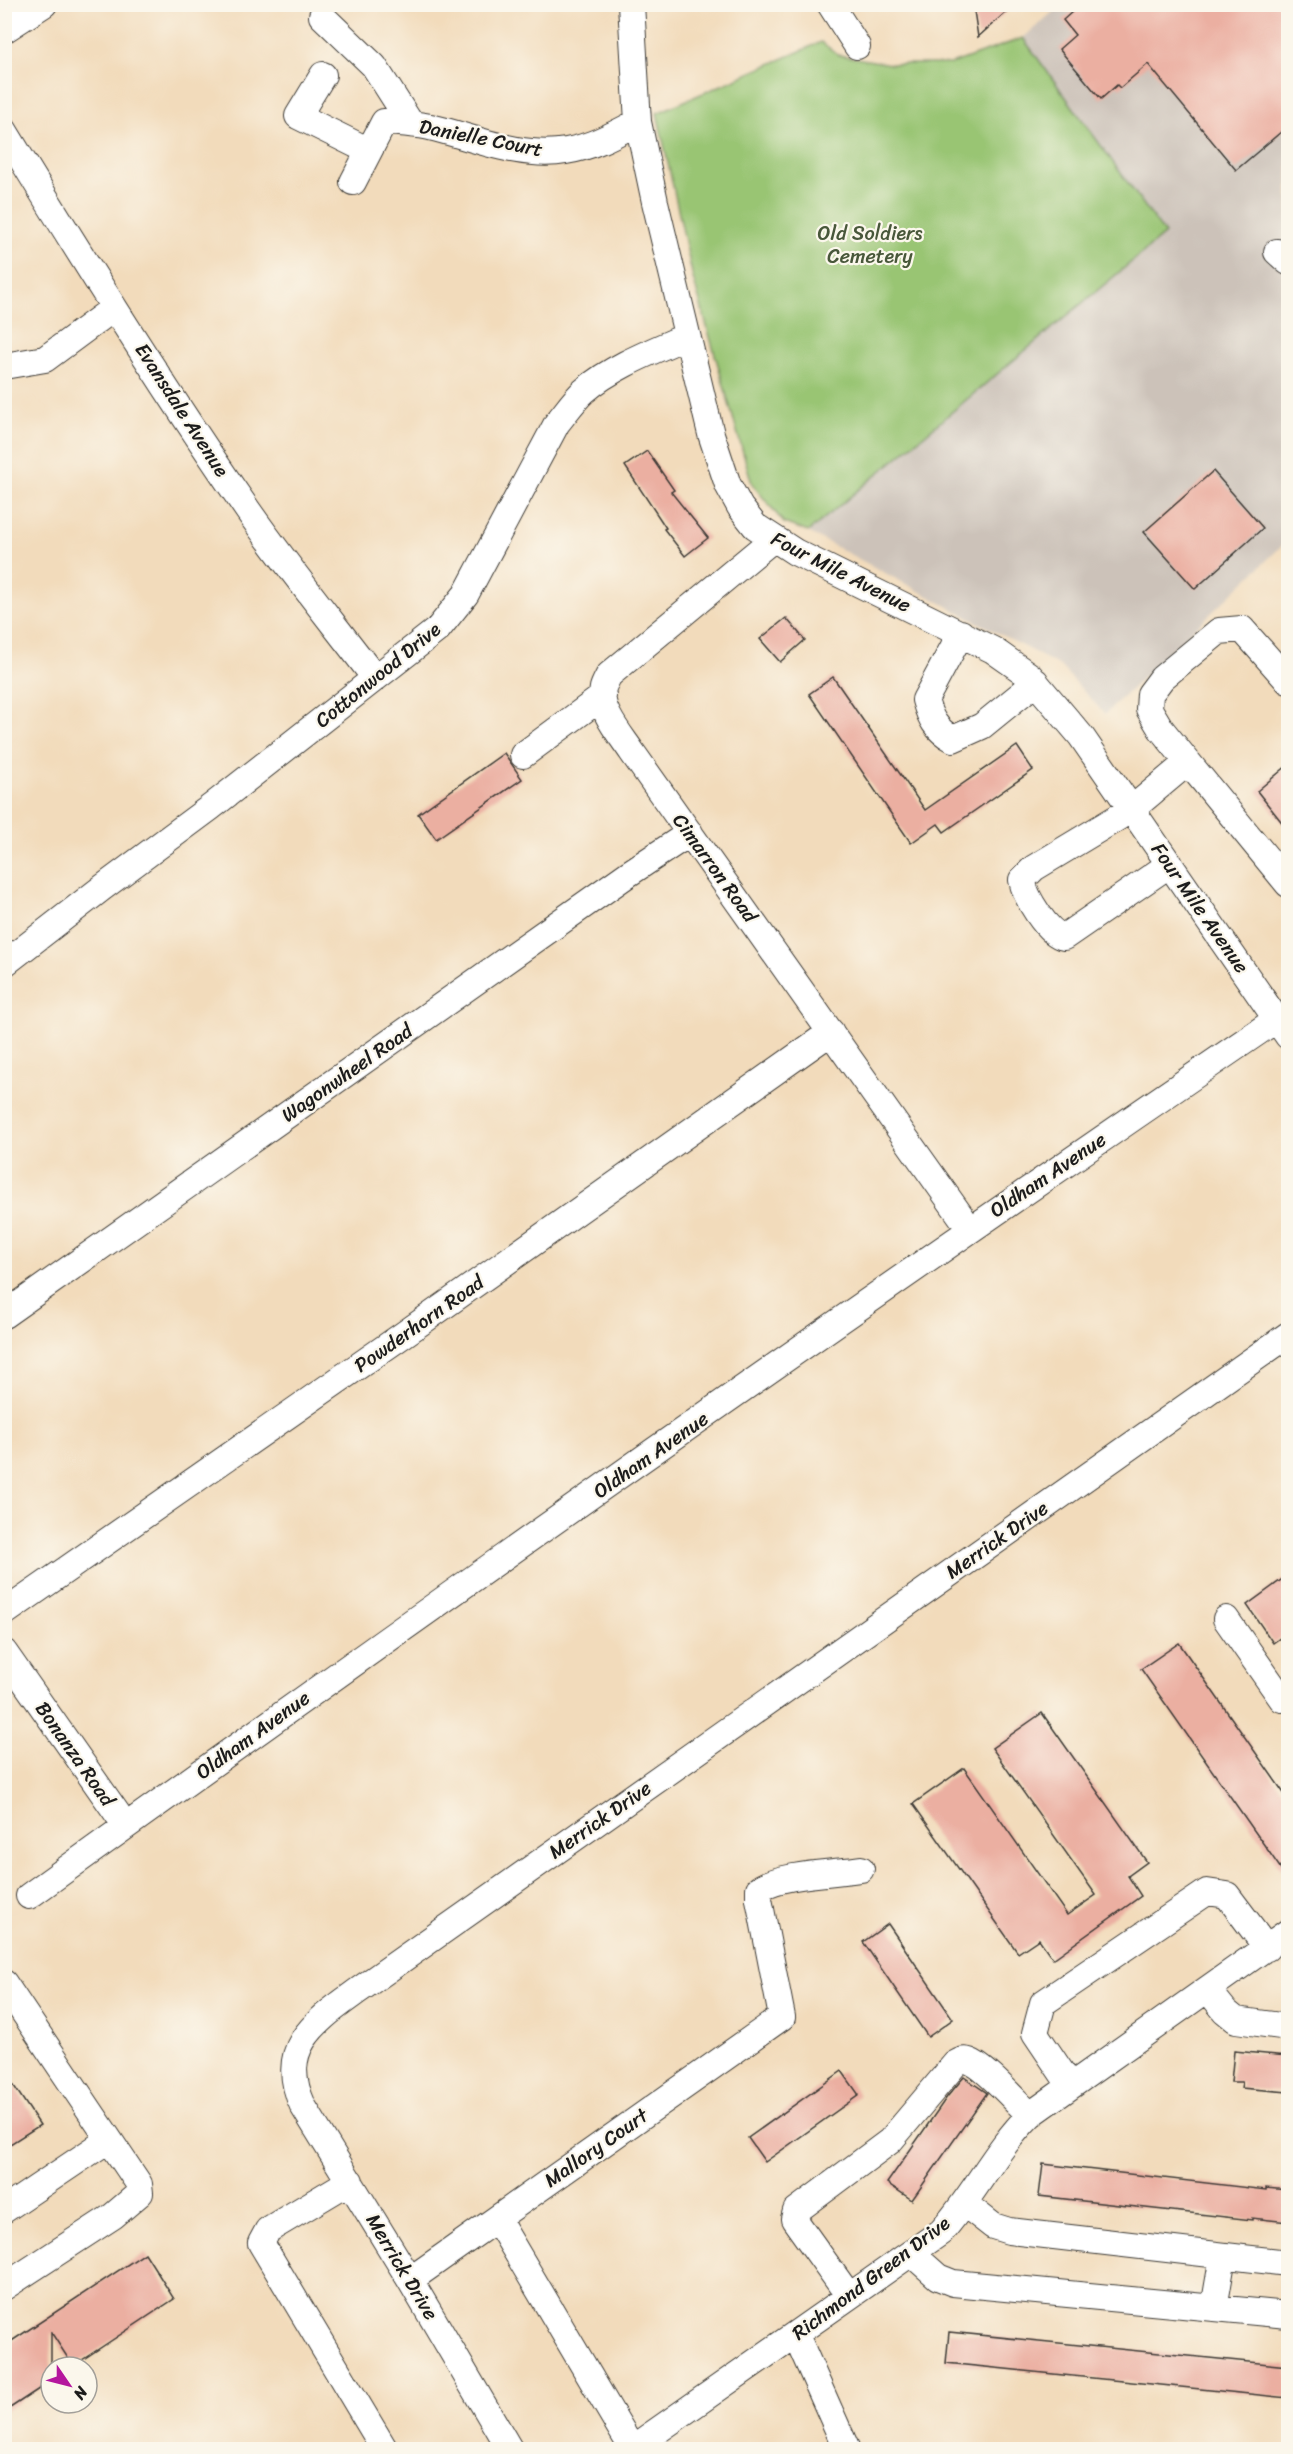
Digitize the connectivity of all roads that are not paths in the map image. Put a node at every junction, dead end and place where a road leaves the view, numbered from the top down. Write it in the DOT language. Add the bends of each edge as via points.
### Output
graph roads {
  1 [pos="44,4"];
  2 [pos="630,4"];
  3 [pos="830,4"];
  4 [pos="322,16"];
  5 [pos="4,30"];
  6 [pos="857,46"];
  7 [pos="322,75"];
  8 [pos="638,122"];
  9 [pos="411,124"];
  10 [pos="4,130"];
  11 [pos="369,151"];
  12 [pos="353,182"];
  13 [pos="114,308"];
  14 [pos="687,336"];
  15 [pos="4,366"];
  16 [pos="772,539"];
  17 [pos="961,633"];
  18 [pos="375,678"];
  19 [pos="1288,681"];
  20 [pos="1036,682"];
  21 [pos="603,696"];
  22 [pos="524,755"];
  23 [pos="1188,762"];
  24 [pos="1132,809"];
  25 [pos="690,833"];
  26 [pos="1170,864"];
  27 [pos="1288,884"];
  28 [pos="4,964"];
  29 [pos="1283,1027"];
  30 [pos="831,1032"];
  31 [pos="970,1228"];
  32 [pos="4,1315"];
  33 [pos="1288,1335"];
  34 [pos="4,1613"];
  35 [pos="1226,1619"];
  36 [pos="4,1652"];
  37 [pos="1286,1701"];
  38 [pos="126,1826"];
  39 [pos="861,1869"];
  40 [pos="29,1896"];
  41 [pos="1288,1932"];
  42 [pos="1267,1948"];
  43 [pos="4,1983"];
  44 [pos="1208,1990"];
  45 [pos="12,2011"];
  46 [pos="1288,2027"];
  47 [pos="1070,2085"];
  48 [pos="1030,2115"];
  49 [pos="108,2140"];
  50 [pos="350,2181"];
  51 [pos="964,2204"];
  52 [pos="4,2210"];
  53 [pos="497,2219"];
  54 [pos="911,2253"];
  55 [pos="1222,2256"];
  56 [pos="1288,2263"];
  57 [pos="410,2280"];
  58 [pos="4,2287"];
  59 [pos="849,2296"];
  60 [pos="1214,2308"];
  61 [pos="1288,2315"];
  62 [pos="796,2335"];
  63 [pos="631,2449"];
  64 [pos="386,2450"];
  65 [pos="510,2450"];
  66 [pos="847,2450"];
  1 -- 5 [label="street"];
  2 -- 8 [label="street, Four Mile Avenue"];
  3 -- 6 [label="street"];
  4 -- 9 [label="street" via="374,66"];
  7 -- 11 [label="street" via="298,116"];
  8 -- 9 [label="street, Danielle Court" via="615,135 564,152 515,149"];
  8 -- 14 [label="street, Four Mile Avenue"];
  9 -- 11 [label="street, Danielle Court" via="384,122"];
  10 -- 13 [label="street, Evansdale Avenue"];
  11 -- 12 [label="street, Danielle Court"];
  13 -- 15 [label="street" via="45,359"];
  13 -- 18 [label="street, Evansdale Avenue" via="250,513"];
  14 -- 16 [label="street, Four Mile Avenue" via="728,485 755,526"];
  14 -- 18 [label="street, Cottonwood Drive" via="600,380 570,406 453,612 430,636"];
  16 -- 17 [label="street, Four Mile Avenue"];
  16 -- 21 [label="street" via="619,665 609,675"];
  17 -- 20 [label="street, Four Mile Avenue" via="1013,662"];
  17 -- 20 [label="street" via="925,700 929,717 941,733 953,739 982,726"];
  18 -- 28 [label="street, Cottonwood Drive"];
  19 -- 23 [label="street" via="1242,628 1219,631 1162,678 1150,694 1149,709"];
  20 -- 24 [label="street, Four Mile Avenue" via="1081,736"];
  21 -- 22 [label="street"];
  21 -- 25 [label="street, Cimarron Road" via="610,718"];
  23 -- 24 [label="street"];
  23 -- 27 [label="street"];
  24 -- 26 [label="street, Four Mile Avenue"];
  24 -- 26 [label="street" via="1034,868 1023,880 1024,889 1050,931 1064,937"];
  25 -- 30 [label="street, Cimarron Road"];
  25 -- 32 [label="street, Wagonwheel Road"];
  26 -- 29 [label="street, Four Mile Avenue"];
  29 -- 31 [label="street, Oldham Avenue"];
  30 -- 31 [label="street, Cimarron Road"];
  30 -- 34 [label="street, Powderhorn Road"];
  31 -- 38 [label="street, Oldham Avenue"];
  33 -- 50 [label="street, Merrick Drive" via="316,2024 295,2058 294,2087"];
  35 -- 37 [label="street"];
  36 -- 38 [label="street, Bonanza Road"];
  38 -- 40 [label="street, Oldham Avenue"];
  39 -- 53 [label="street, Mallory Court" via="782,1879 759,1889 782,2017"];
  41 -- 42 [label="street, Richmond Green Drive"];
  42 -- 44 [label="street, Richmond Green Drive"];
  42 -- 47 [label="street" via="1227,1895 1207,1892 1043,2002 1035,2033"];
  43 -- 45 [label="street"];
  44 -- 46 [label="street" via="1236,2020"];
  44 -- 47 [label="street, Richmond Green Drive"];
  45 -- 49 [label="street"];
  47 -- 48 [label="street, Richmond Green Drive"];
  48 -- 51 [label="street, Richmond Green Drive" via="1006,2142"];
  48 -- 59 [label="street" via="982,2070 962,2060 890,2141 796,2211 794,2219"];
  49 -- 52 [label="street"];
  49 -- 58 [label="street" via="139,2184 140,2193 113,2216"];
  50 -- 57 [label="street, Merrick Drive"];
  50 -- 64 [label="street" via="268,2230 261,2243"];
  51 -- 54 [label="street, Richmond Green Drive" via="941,2232"];
  51 -- 55 [label="street" via="993,2226 1009,2231"];
  53 -- 57 [label="street, Mallory Court"];
  53 -- 63 [label="street"];
  54 -- 59 [label="street, Richmond Green Drive"];
  54 -- 60 [label="street" via="938,2277 953,2283"];
  55 -- 56 [label="street"];
  55 -- 60 [label="street"];
  57 -- 65 [label="street, Merrick Drive"];
  59 -- 62 [label="street, Richmond Green Drive"];
  60 -- 61 [label="street"];
  62 -- 63 [label="street, Richmond Green Drive"];
  62 -- 66 [label="street"];
}
